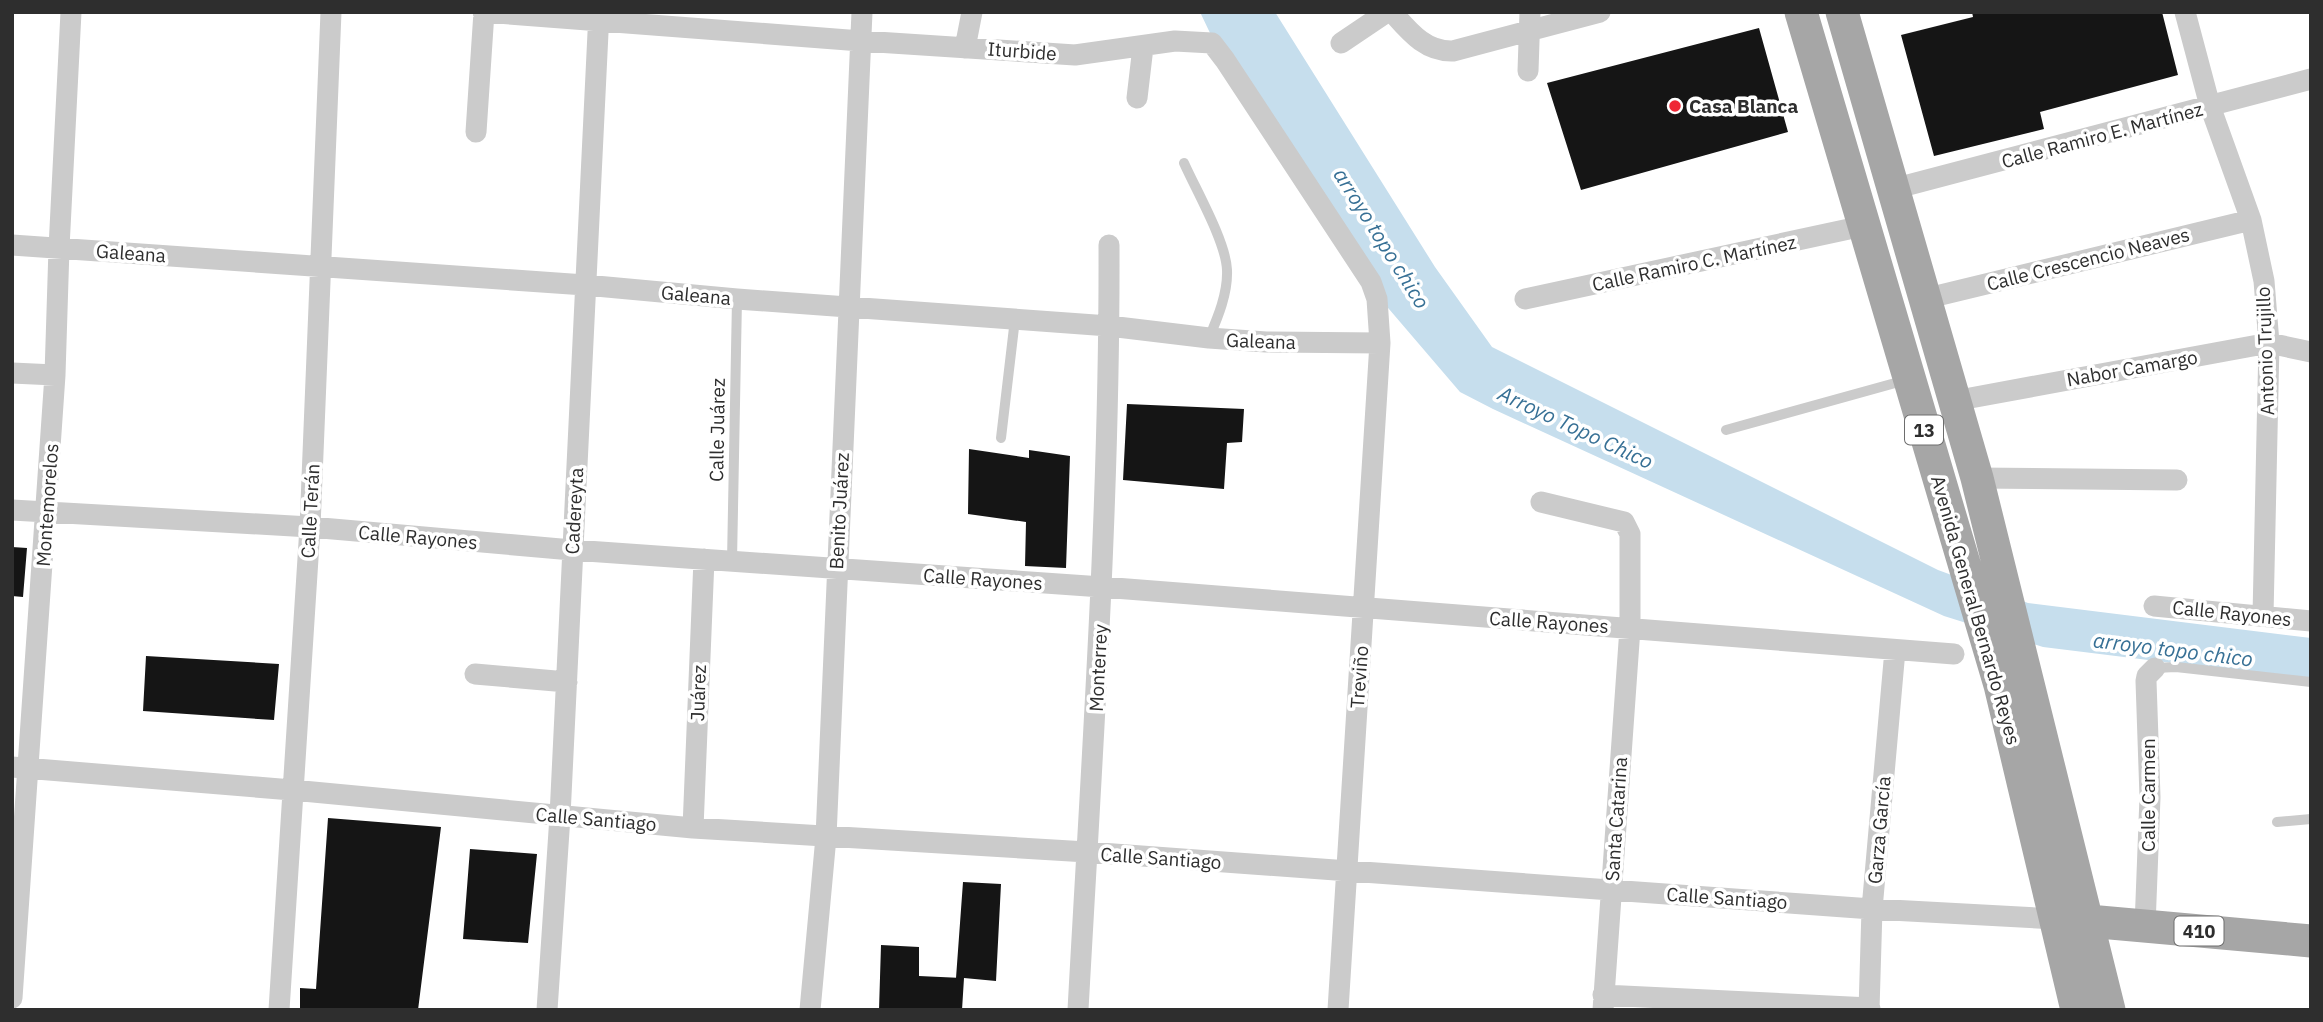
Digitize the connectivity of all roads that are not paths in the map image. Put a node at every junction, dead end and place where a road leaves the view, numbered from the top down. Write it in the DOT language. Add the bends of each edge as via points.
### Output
graph roads {
  1 [pos="71,12"];
  2 [pos="331,12"];
  3 [pos="484,12"];
  4 [pos="862,12"];
  5 [pos="972,12"];
  6 [pos="1390,12"];
  7 [pos="1600,12"];
  8 [pos="1801,12"];
  9 [pos="1842,12"];
  10 [pos="2185,12"];
  11 [pos="598,16"];
  12 [pos="1529,21"];
  13 [pos="861,41"];
  14 [pos="1341,43"];
  15 [pos="1143,47"];
  16 [pos="965,48"];
  17 [pos="1528,71"];
  18 [pos="2311,79"];
  19 [pos="1137,98"];
  20 [pos="2210,106"];
  21 [pos="476,132"];
  22 [pos="1184,163"];
  23 [pos="1893,189"];
  24 [pos="2251,220"];
  25 [pos="1863,226"];
  26 [pos="12,245"];
  27 [pos="1109,245"];
  28 [pos="58,248"];
  29 [pos="321,267"];
  30 [pos="585,285"];
  31 [pos="737,299"];
  32 [pos="1525,299"];
  33 [pos="1924,299"];
  34 [pos="848,307"];
  35 [pos="1015,319"];
  36 [pos="1109,326"];
  37 [pos="1209,338"];
  38 [pos="2269,343"];
  39 [pos="1380,344"];
  40 [pos="2311,352"];
  41 [pos="12,373"];
  42 [pos="55,375"];
  43 [pos="1909,379"];
  44 [pos="1954,401"];
  45 [pos="1726,430"];
  46 [pos="1001,438"];
  47 [pos="1977,478"];
  48 [pos="2177,480"];
  49 [pos="1541,502"];
  50 [pos="12,510"];
  51 [pos="47,512"];
  52 [pos="310,527"];
  53 [pos="572,550"];
  54 [pos="704,559"];
  55 [pos="732,561"];
  56 [pos="836,570"];
  57 [pos="1102,587"];
  58 [pos="2154,606"];
  59 [pos="1363,608"];
  60 [pos="2263,617"];
  61 [pos="2311,621"];
  62 [pos="1630,628"];
  63 [pos="1895,650"];
  64 [pos="1954,654"];
  65 [pos="2155,668"];
  66 [pos="475,674"];
  67 [pos="567,682"];
  68 [pos="2311,682"];
  69 [pos="21,768"];
  70 [pos="292,790"];
  71 [pos="560,817"];
  72 [pos="2311,819"];
  73 [pos="2277,821"];
  74 [pos="693,828"];
  75 [pos="826,837"];
  76 [pos="1087,852"];
  77 [pos="1347,873"];
  78 [pos="1611,890"];
  79 [pos="1872,909"];
  80 [pos="2071,920"];
  81 [pos="2145,926"];
  82 [pos="2311,941"];
  83 [pos="12,998"];
  84 [pos="1603,1002"];
  85 [pos="1869,1009"];
  86 [pos="279,1010"];
  87 [pos="547,1010"];
  88 [pos="810,1010"];
  89 [pos="1078,1010"];
  90 [pos="1338,1010"];
  91 [pos="2077,1010"];
  92 [pos="2109,1010"];
  1 -- 28 [label="street, Montemorelos"];
  2 -- 29 [label="street, Calle Terán"];
  3 -- 11 [label="street, Iturbide"];
  3 -- 21 [label="street"];
  4 -- 13 [label="street, Benito Juárez"];
  5 -- 16 [label="street"];
  6 -- 12 [label="street" via="1425,44 1442,51 1453,51"];
  6 -- 14 [label="street"];
  7 -- 12 [label="street"];
  8 -- 25 [label="main road, Avenida General Bernardo Reyes / 13"];
  9 -- 23 [label="main road, Avenida General Bernardo Reyes / 13"];
  10 -- 20 [label="street, Antonio Trujillo"];
  11 -- 13 [label="street, Iturbide"];
  11 -- 30 [label="street, Cadereyta"];
  12 -- 17 [label="street"];
  13 -- 16 [label="street, Iturbide"];
  13 -- 34 [label="street, Benito Juárez"];
  15 -- 16 [label="street, Iturbide" via="1075,55"];
  15 -- 19 [label="street"];
  15 -- 39 [label="street, Iturbide" via="1175,41 1212,43 1371,282"];
  18 -- 20 [label="street, Calle Ramiro E. Martínez"];
  20 -- 23 [label="street, Calle Ramiro E. Martínez"];
  20 -- 24 [label="street, Antonio Trujillo"];
  22 -- 37 [label="lane" via="1221,245 1227,270 1221,309"];
  23 -- 33 [label="main road, Avenida General Bernardo Reyes / 13"];
  24 -- 33 [label="street, Calle Crescencio Neaves"];
  24 -- 38 [label="street, Antonio Trujillo" via="2264,281"];
  25 -- 32 [label="street, Calle Ramiro C. Martínez"];
  25 -- 43 [label="main road, Avenida General Bernardo Reyes / 13"];
  26 -- 28 [label="street, Galeana"];
  27 -- 36 [label="street, Monterrey"];
  28 -- 29 [label="street, Galeana"];
  28 -- 42 [label="street, Montemorelos"];
  29 -- 30 [label="street, Galeana"];
  29 -- 52 [label="street, Calle Terán"];
  30 -- 31 [label="street, Galeana"];
  30 -- 53 [label="street, Cadereyta"];
  31 -- 34 [label="street, Galeana"];
  31 -- 55 [label="lane, Calle Juárez"];
  33 -- 44 [label="main road, Avenida General Bernardo Reyes / 13"];
  34 -- 35 [label="street, Galeana"];
  34 -- 56 [label="street, Benito Juárez"];
  35 -- 36 [label="street, Galeana"];
  35 -- 46 [label="lane"];
  36 -- 37 [label="street, Galeana"];
  36 -- 57 [label="street, Monterrey"];
  37 -- 39 [label="street, Galeana"];
  38 -- 40 [label="street, Nabor Camargo"];
  38 -- 44 [label="street, Nabor Camargo"];
  38 -- 60 [label="street, Antonio Trujillo"];
  39 -- 59 [label="street, Treviño"];
  41 -- 42 [label="street"];
  42 -- 51 [label="street, Montemorelos"];
  43 -- 45 [label="lane"];
  43 -- 80 [label="main road, Avenida General Bernardo Reyes / 13"];
  44 -- 47 [label="main road, Avenida General Bernardo Reyes / 13"];
  47 -- 48 [label="street"];
  47 -- 80 [label="main road, Avenida General Bernardo Reyes / 13"];
  49 -- 62 [label="street, Santa Catarina" via="1624,522 1630,534"];
  50 -- 51 [label="street, Calle Rayones"];
  51 -- 52 [label="street, Calle Rayones"];
  51 -- 69 [label="street, Montemorelos"];
  52 -- 53 [label="street, Calle Rayones"];
  52 -- 70 [label="street, Calle Terán"];
  53 -- 54 [label="street, Calle Rayones"];
  53 -- 67 [label="street, Cadereyta"];
  54 -- 55 [label="street, Calle Rayones"];
  54 -- 74 [label="street, Juárez"];
  55 -- 56 [label="street, Calle Rayones"];
  56 -- 57 [label="street, Calle Rayones"];
  56 -- 75 [label="street, Benito Juárez"];
  57 -- 59 [label="street, Calle Rayones"];
  57 -- 76 [label="street, Monterrey"];
  58 -- 60 [label="street, Calle Rayones"];
  59 -- 62 [label="street, Calle Rayones"];
  59 -- 77 [label="street, Treviño"];
  60 -- 61 [label="street, Calle Rayones"];
  62 -- 63 [label="street, Calle Rayones"];
  62 -- 78 [label="street, Santa Catarina"];
  63 -- 64 [label="street, Calle Rayones"];
  63 -- 79 [label="street, Garza García"];
  65 -- 68 [label="lane"];
  65 -- 81 [label="street, Calle Carmen" via="2146,681 2150,797"];
  66 -- 67 [label="street"];
  67 -- 71 [label="street, Cadereyta"];
  69 -- 70 [label="street, Calle Santiago"];
  69 -- 83 [label="street, Montemorelos"];
  70 -- 71 [label="street, Calle Santiago"];
  70 -- 86 [label="street, Calle Terán"];
  71 -- 74 [label="street, Calle Santiago"];
  71 -- 87 [label="street, Cadereyta"];
  72 -- 73 [label="lane"];
  74 -- 75 [label="street, Calle Santiago"];
  75 -- 76 [label="street, Calle Santiago"];
  75 -- 88 [label="street, Benito Juárez"];
  76 -- 77 [label="street, Calle Santiago"];
  76 -- 89 [label="street, Monterrey"];
  77 -- 78 [label="street, Calle Santiago"];
  77 -- 90 [label="street, Treviño"];
  78 -- 79 [label="street, Calle Santiago"];
  78 -- 84 [label="street, Santa Catarina"];
  79 -- 80 [label="street, Calle Santiago"];
  79 -- 85 [label="street, Garza García"];
  80 -- 81 [label="main road, Calle Santiago / 410"];
  80 -- 91 [label="main road, Avenida General Bernardo Reyes / 13"];
  80 -- 92 [label="main road, Avenida General Bernardo Reyes / 13"];
  81 -- 82 [label="main road, Calle Santiago / 410"];
  84 -- 85 [label="street"];
}
